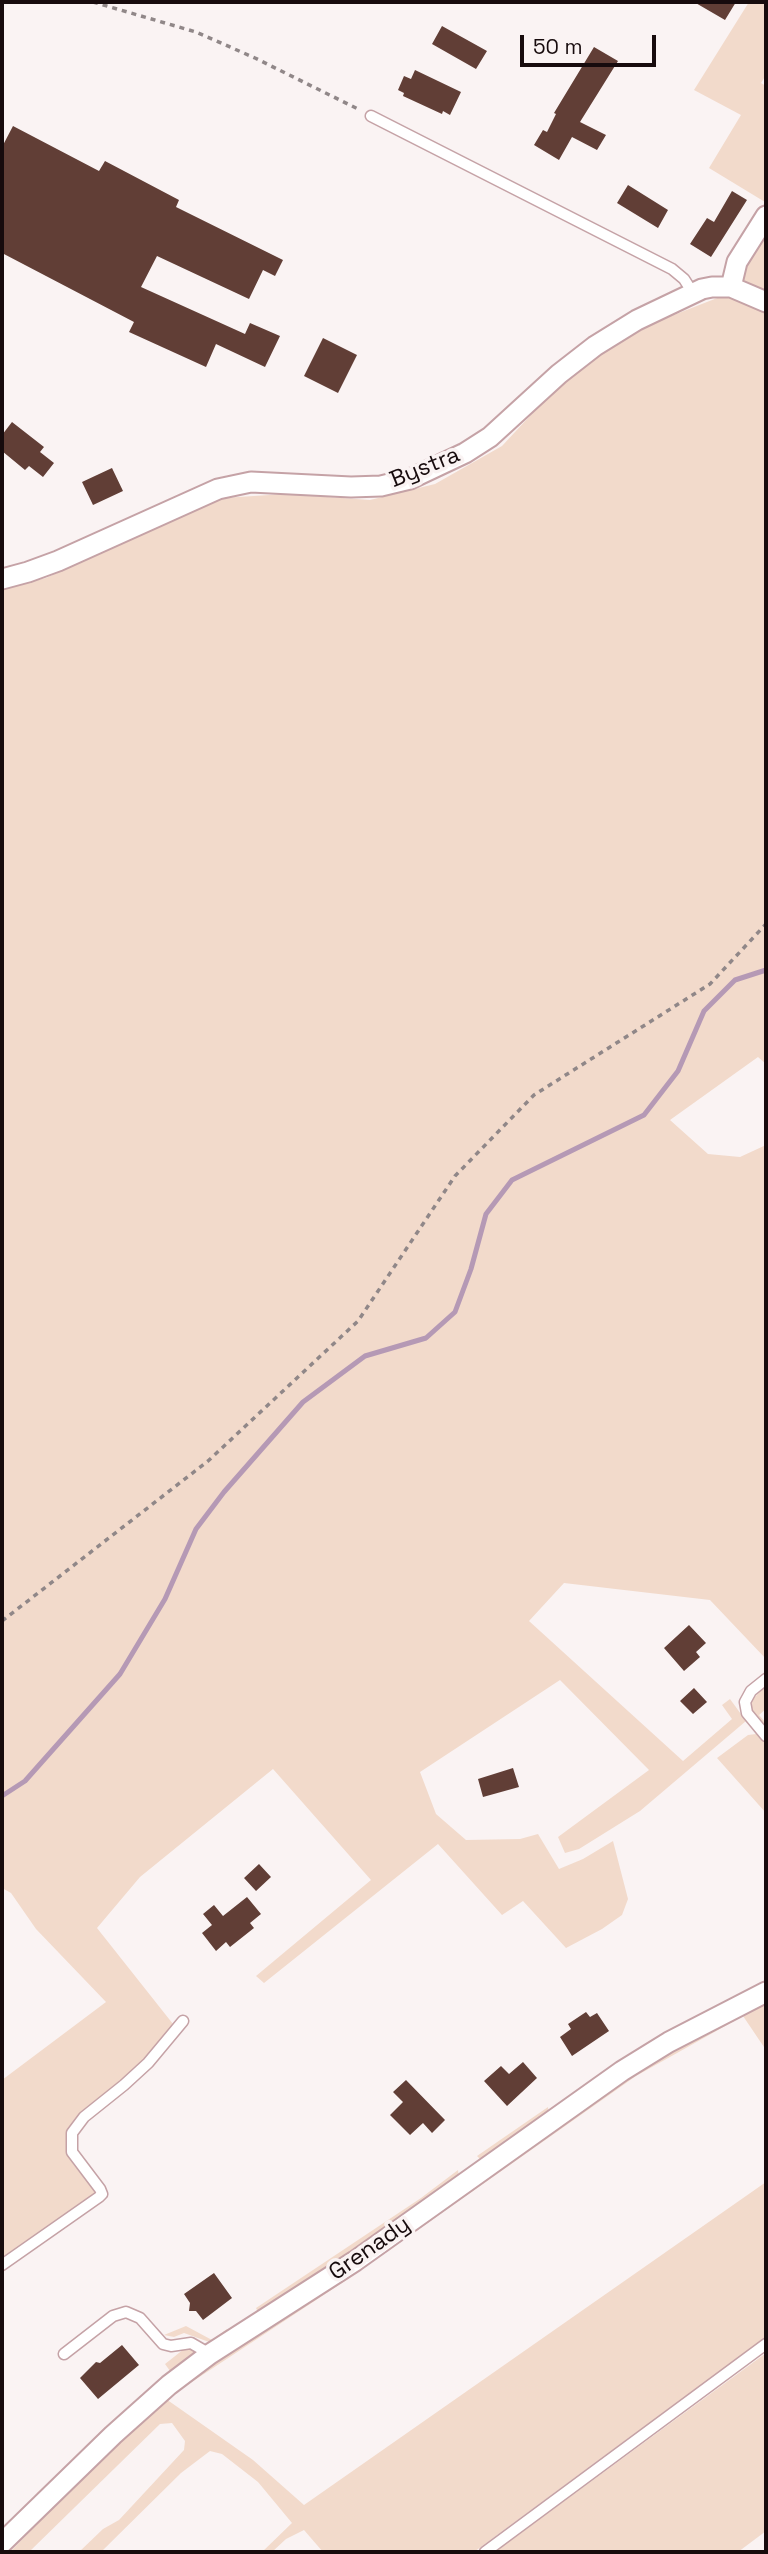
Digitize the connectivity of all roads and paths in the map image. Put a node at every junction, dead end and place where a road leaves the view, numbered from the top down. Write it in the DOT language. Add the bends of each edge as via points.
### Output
graph roads {
  1 [pos="93,2"];
  2 [pos="371,116"];
  3 [pos="766,216"];
  4 [pos="731,287"];
  5 [pos="693,293"];
  6 [pos="766,302"];
  7 [pos="2,579"];
  8 [pos="766,924"];
  9 [pos="2,1621"];
  10 [pos="766,1679"];
  11 [pos="766,1736"];
  12 [pos="766,1992"];
  13 [pos="183,2021"];
  14 [pos="2,2265"];
  15 [pos="766,2344"];
  16 [pos="64,2354"];
  17 [pos="210,2354"];
  18 [pos="2,2543"];
  19 [pos="485,2552"];
  1 -- 2 [label="path" via="196,32"];
  2 -- 5 [label="lane" via="672,269"];
  3 -- 4 [label="street" via="737,262"];
  4 -- 5 [label="street, Bystra"];
  4 -- 6 [label="street"];
  5 -- 7 [label="street, Bystra" via="595,346 490,437 434,469 381,486 251,482 218,489 58,561"];
  8 -- 9 [label="path" via="710,984 534,1095 456,1176 358,1321 208,1461"];
  10 -- 11 [label="lane" via="745,1702 747,1713"];
  12 -- 17 [label="street, Grenady" via="646,2055 355,2260"];
  13 -- 14 [label="lane" via="148,2063 84,2117 72,2133 72,2152 102,2194"];
  15 -- 19 [label="lane"];
  16 -- 17 [label="lane" via="126,2312 140,2318 163,2344 191,2343"];
  17 -- 18 [label="street, Grenady" via="113,2435"];
}
